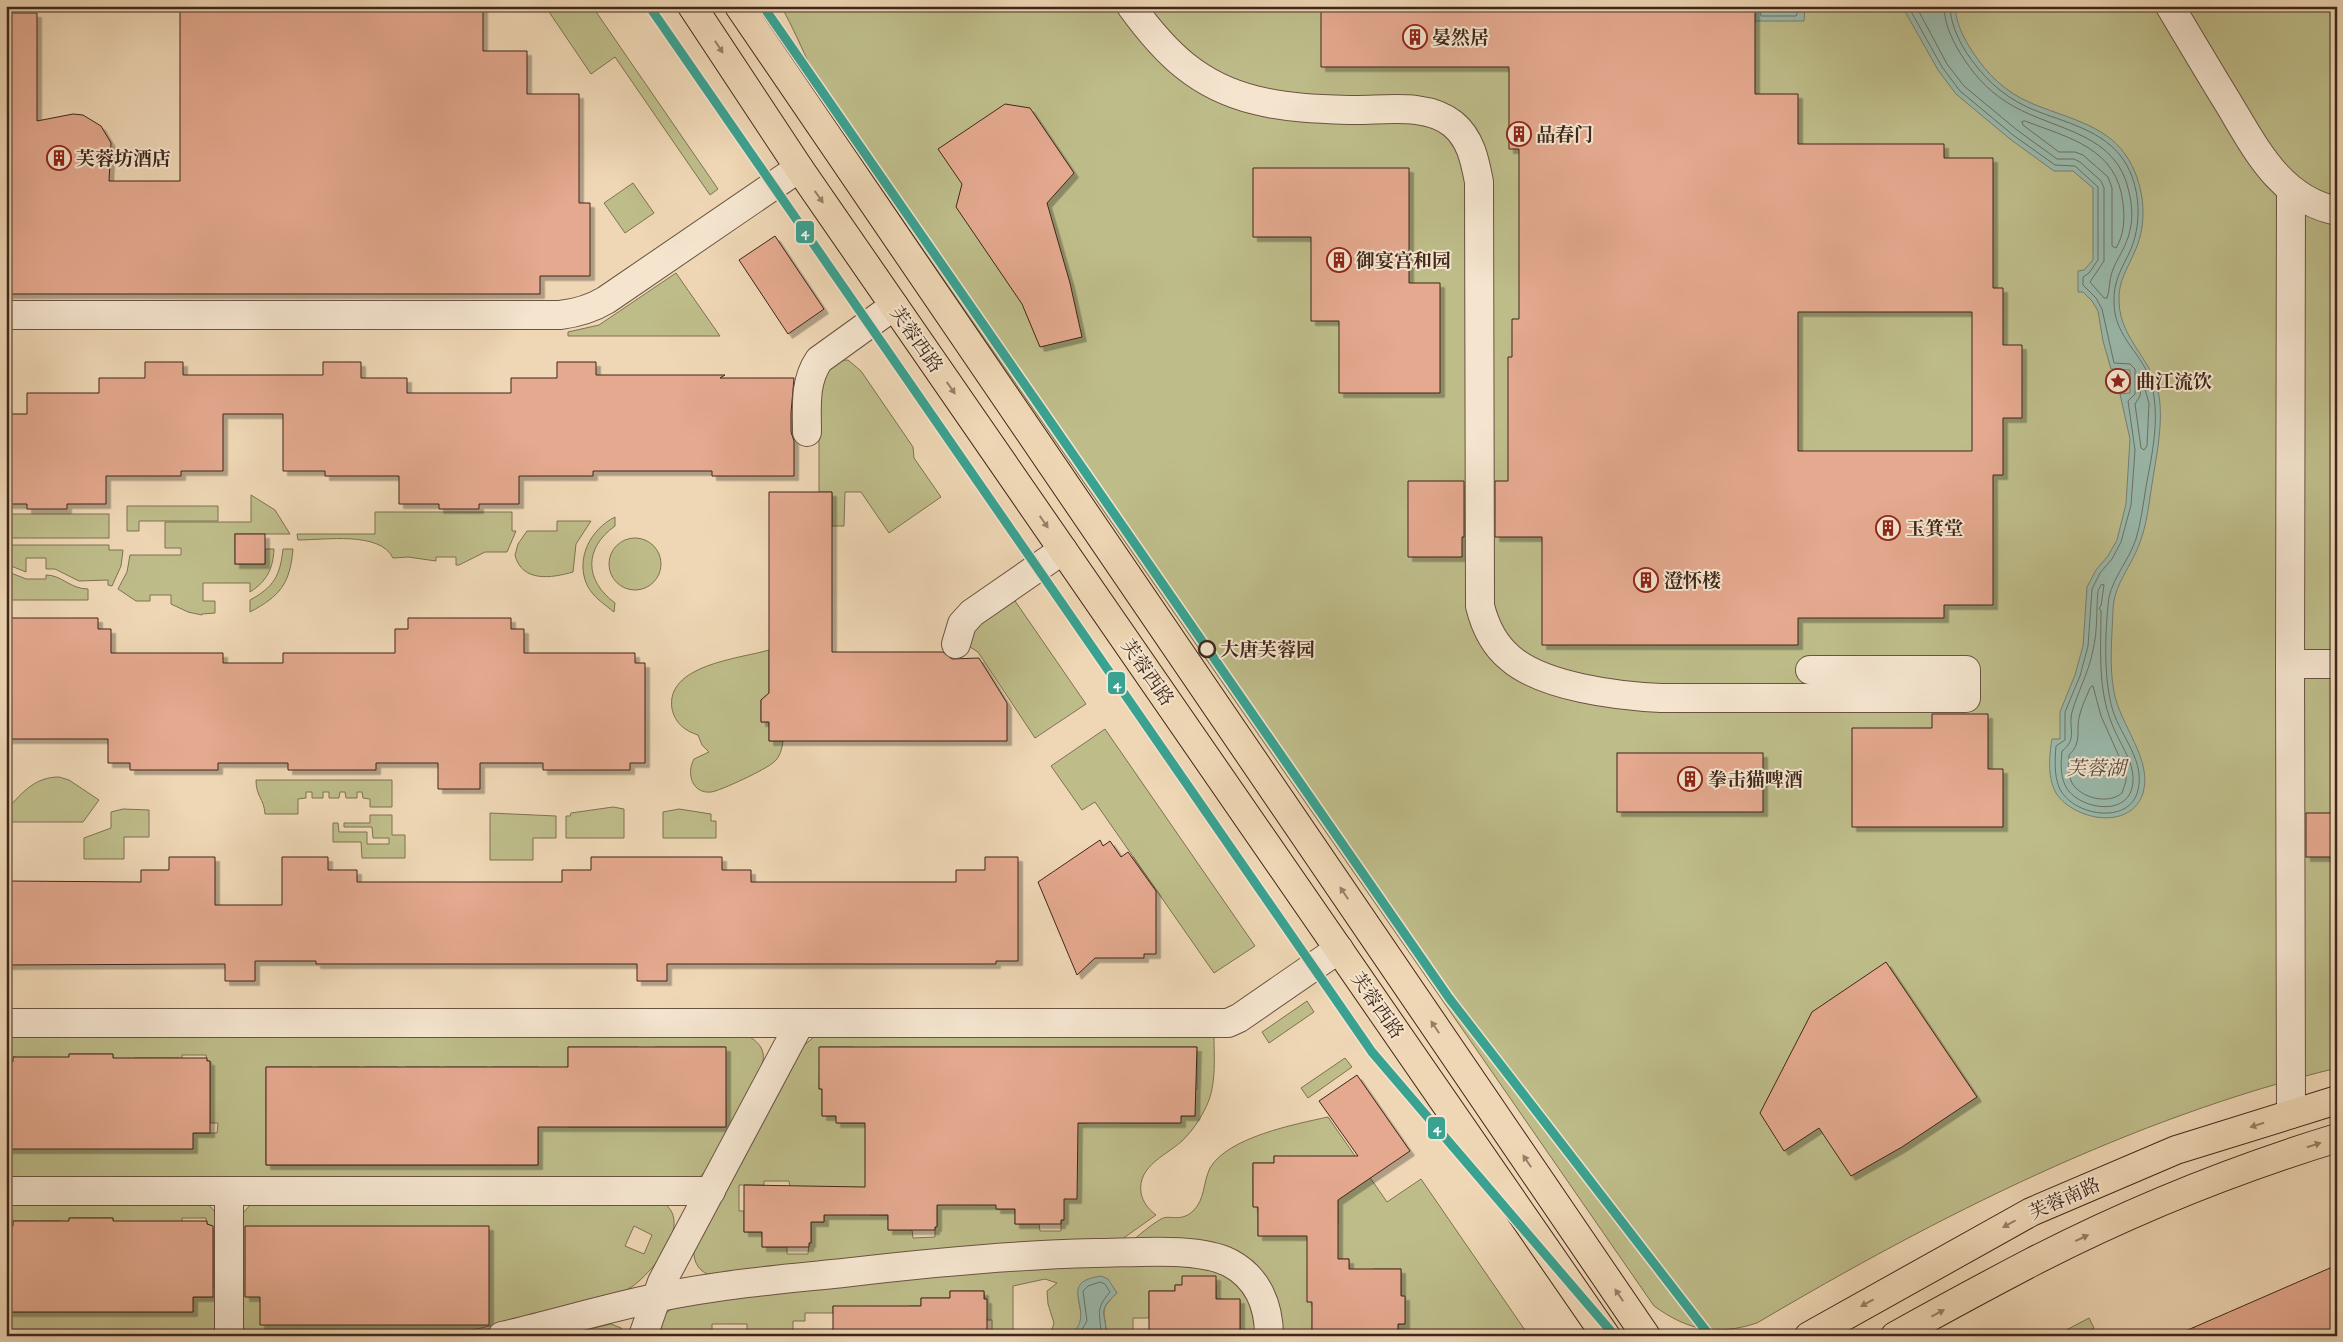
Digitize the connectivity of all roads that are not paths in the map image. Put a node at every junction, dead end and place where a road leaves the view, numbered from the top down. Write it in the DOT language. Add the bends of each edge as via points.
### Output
graph roads {
  1 [pos="692,6"];
  2 [pos="1131,6"];
  3 [pos="2170,6"];
  4 [pos="741,7"];
  5 [pos="799,168"];
  6 [pos="2291,190"];
  7 [pos="2337,211"];
  8 [pos="894,306"];
  9 [pos="6,315"];
  10 [pos="807,432"];
  11 [pos="1064,550"];
  12 [pos="956,644"];
  13 [pos="2290,664"];
  14 [pos="2337,664"];
  15 [pos="1810,670"];
  16 [pos="1339,949"];
  17 [pos="6,1022"];
  18 [pos="800,1022"];
  19 [pos="2337,1100"];
  20 [pos="2291,1114"];
  21 [pos="2337,1138"];
  22 [pos="6,1191"];
  23 [pos="229,1191"];
  24 [pos="710,1191"];
  25 [pos="655,1298"];
  26 [pos="229,1336"];
  27 [pos="502,1336"];
  28 [pos="642,1336"];
  29 [pos="1269,1336"];
  30 [pos="1606,1336"];
  31 [pos="1646,1336"];
  32 [pos="1809,1336"];
  33 [pos="1895,1336"];
  1 -- 5 [label="main road, 芙蓉西路, one-way"];
  2 -- 15 [label="street" via="1152,36 1185,68 1228,91 1284,105 1426,111 1442,117 1464,135 1476,163 1479,182 1480,606 1489,634 1510,658 1525,669 1570,685 1630,696 1966,698 1966,670"];
  3 -- 6 [label="street" via="2263,161"];
  31 -- 4 [label="main road, 芙蓉西路, one-way"];
  5 -- 8 [label="main road, 芙蓉西路, one-way"];
  5 -- 9 [label="street" via="606,300 576,313"];
  6 -- 7 [label="street"];
  6 -- 13 [label="street"];
  8 -- 10 [label="street" via="819,360 812,369 808,381"];
  8 -- 11 [label="main road, 芙蓉西路, one-way"];
  11 -- 12 [label="street" via="972,613 962,624"];
  11 -- 16 [label="main road, 芙蓉西路"];
  13 -- 14 [label="street"];
  13 -- 20 [label="street"];
  16 -- 18 [label="street" via="1239,1018 1228,1022"];
  16 -- 30 [label="main road, 芙蓉西路"];
  17 -- 18 [label="street"];
  18 -- 24 [label="street"];
  19 -- 20 [label="main road, 芙蓉南路"];
  20 -- 32 [label="main road, 芙蓉南路, one-way" via="2176,1150 2031,1212"];
  33 -- 21 [label="main road, one-way" via="2033,1261 2135,1213 2274,1157"];
  22 -- 23 [label="street"];
  23 -- 24 [label="street"];
  23 -- 26 [label="street"];
  24 -- 25 [label="street"];
  25 -- 27 [label="street"];
  25 -- 28 [label="street"];
  25 -- 29 [label="street" via="733,1286 973,1260 1078,1253 1183,1253 1222,1260 1249,1277 1265,1305"];
}
